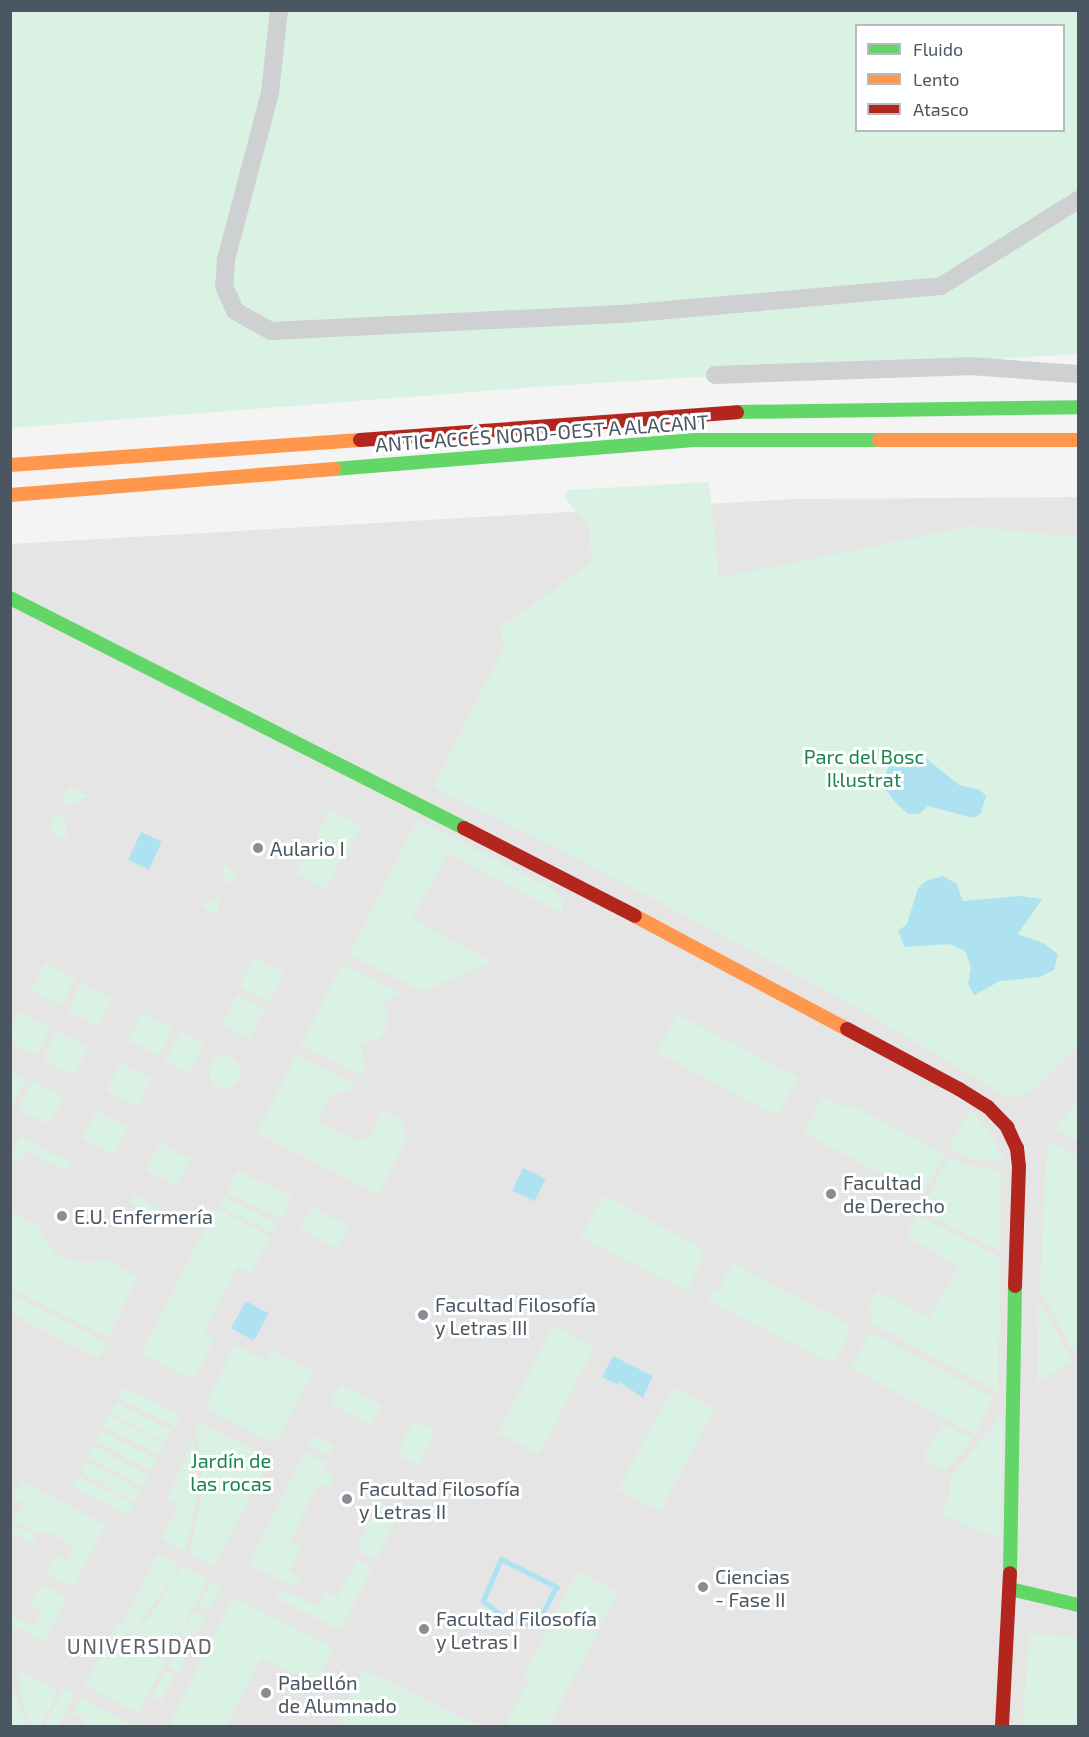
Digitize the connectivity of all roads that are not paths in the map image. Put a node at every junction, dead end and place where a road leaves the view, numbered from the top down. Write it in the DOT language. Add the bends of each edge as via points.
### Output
graph roads {
  1 [pos="279,10"];
  2 [pos="1078,200"];
  3 [pos="1078,374"];
  4 [pos="715,375"];
  5 [pos="1078,407"];
  6 [pos="939,438"];
  7 [pos="1078,440"];
  8 [pos="1067,456"];
  9 [pos="10,465"];
  10 [pos="10,495"];
  11 [pos="10,598"];
  12 [pos="1010,1589"];
  13 [pos="1078,1605"];
  14 [pos="1002,1726"];
  1 -- 2 [label="street" via="270,93 226,260 224,286 235,311 271,331 634,313 941,286"];
  3 -- 4 [label="street" via="969,366"];
  5 -- 9 [label="main road, ANTIC ACCÉS NORD-OEST A ALACANT" via="769,410"];
  6 -- 7 [label="main road, ANTIC ACCÉS NORD-OEST A ALACANT"];
  6 -- 8 [label="main road"];
  6 -- 10 [label="main road, ANTIC ACCÉS NORD-OEST A ALACANT" via="697,440"];
  11 -- 12 [label="main road" via="591,892 988,1107 1007,1127 1019,1159 1017,1572"];
  12 -- 13 [label="main road"];
  12 -- 14 [label="main road"];
}
